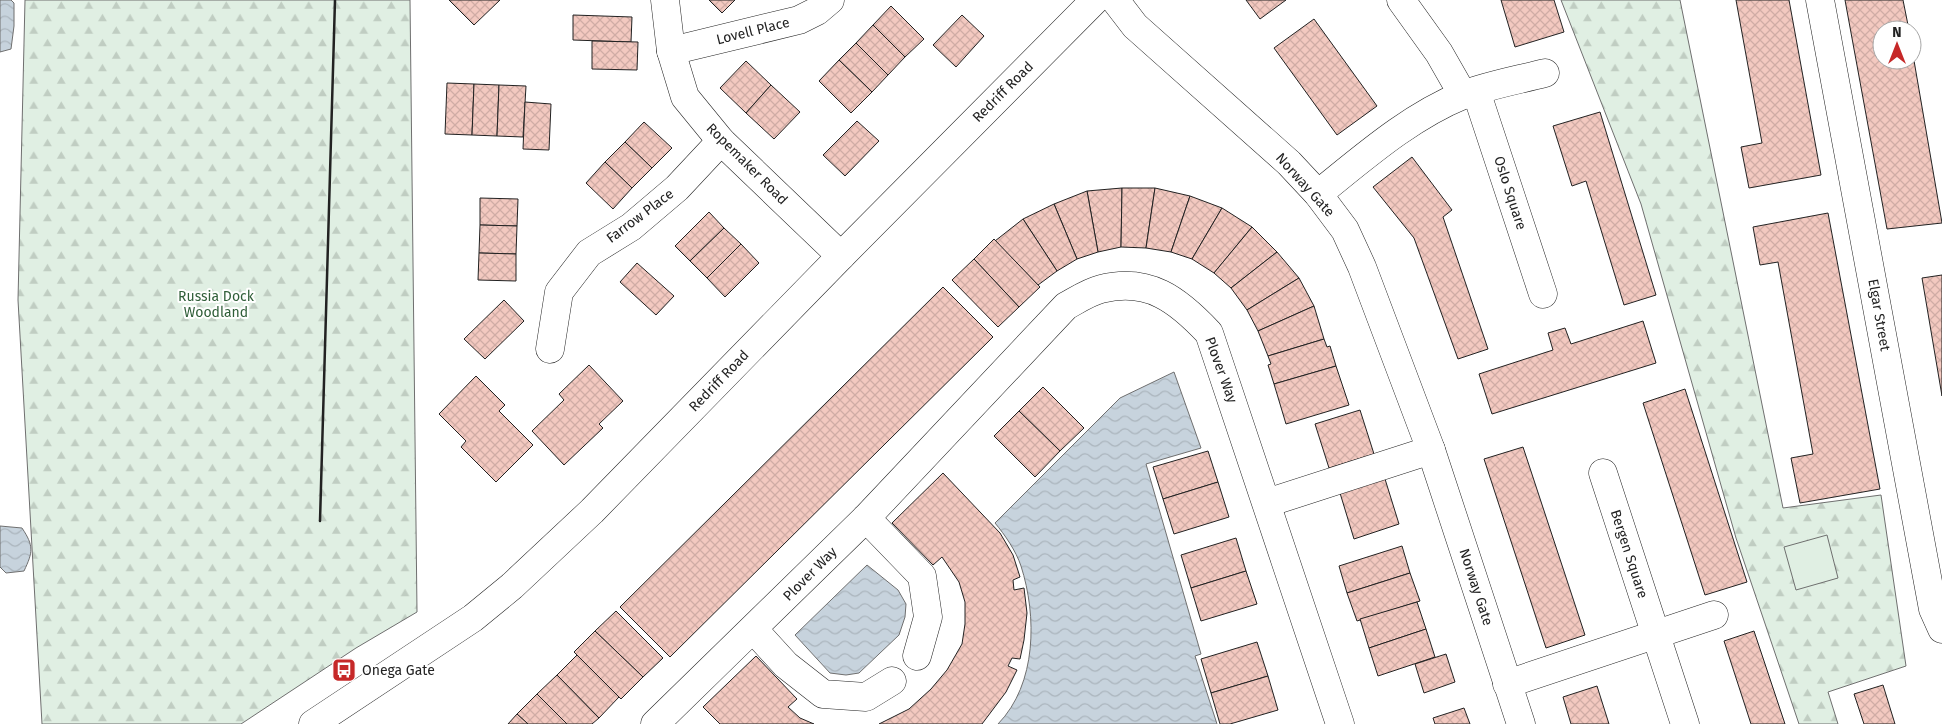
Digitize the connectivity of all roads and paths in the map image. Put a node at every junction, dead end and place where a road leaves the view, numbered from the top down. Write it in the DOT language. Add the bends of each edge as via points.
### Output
graph roads {
  1 [pos="666,0"];
  2 [pos="830,0"];
  3 [pos="1094,0"];
  4 [pos="1115,0"];
  5 [pos="1401,0"];
  6 [pos="1820,0"];
  7 [pos="671,51"];
  8 [pos="1545,73"];
  9 [pos="1470,93"];
  10 [pos="721,142"];
  11 [pos="1318,194"];
  12 [pos="841,256"];
  13 [pos="1543,294"];
  14 [pos="550,349"];
  15 [pos="1431,450"];
  16 [pos="1603,473"];
  17 [pos="1267,503"];
  18 [pos="866,518"];
  19 [pos="1714,615"];
  20 [pos="1942,629"];
  21 [pos="754,630"];
  22 [pos="1656,634"];
  23 [pos="917,656"];
  24 [pos="892,681"];
  25 [pos="1507,684"];
  26 [pos="313,724"];
  27 [pos="655,724"];
  28 [pos="1340,724"];
  29 [pos="1521,724"];
  30 [pos="1686,724"];
  1 -- 7 [label="street, Ropemaker Road"];
  2 -- 7 [label="street, Lovell Place" via="799,20"];
  3 -- 12 [label="street, Redriff Road"];
  4 -- 11 [label="street, Norway Gate" via="1134,26 1289,163"];
  5 -- 9 [label="street, Oslo Square"];
  6 -- 20 [label="street, Elgar Street" via="1931,600"];
  7 -- 10 [label="street, Ropemaker Road" via="685,97"];
  8 -- 9 [label="street"];
  9 -- 11 [label="street" via="1417,120 1367,154"];
  9 -- 13 [label="street, Oslo Square"];
  10 -- 12 [label="street, Ropemaker Road"];
  10 -- 14 [label="street, Farrow Place" via="677,188 630,227 589,253 559,292"];
  11 -- 15 [label="street, Norway Gate" via="1345,230 1362,267"];
  12 -- 26 [label="street, Redriff Road" via="592,511 512,586 473,618"];
  15 -- 17 [label="street"];
  15 -- 25 [label="street, Norway Gate"];
  16 -- 22 [label="street, Bergen Square"];
  17 -- 18 [label="street, Plover Way" via="1209,333 1187,310 1160,292 1131,284 1100,289 1066,306"];
  17 -- 28 [label="street, Plover Way"];
  18 -- 21 [label="street, Plover Way"];
  18 -- 23 [label="street" via="922,576 928,617"];
  19 -- 22 [label="street"];
  21 -- 24 [label="street" via="786,665 823,694 866,697"];
  21 -- 27 [label="street, Plover Way"];
  22 -- 25 [label="street"];
  22 -- 30 [label="street, Bergen Square"];
  25 -- 29 [label="street, Norway Gate"];
}
